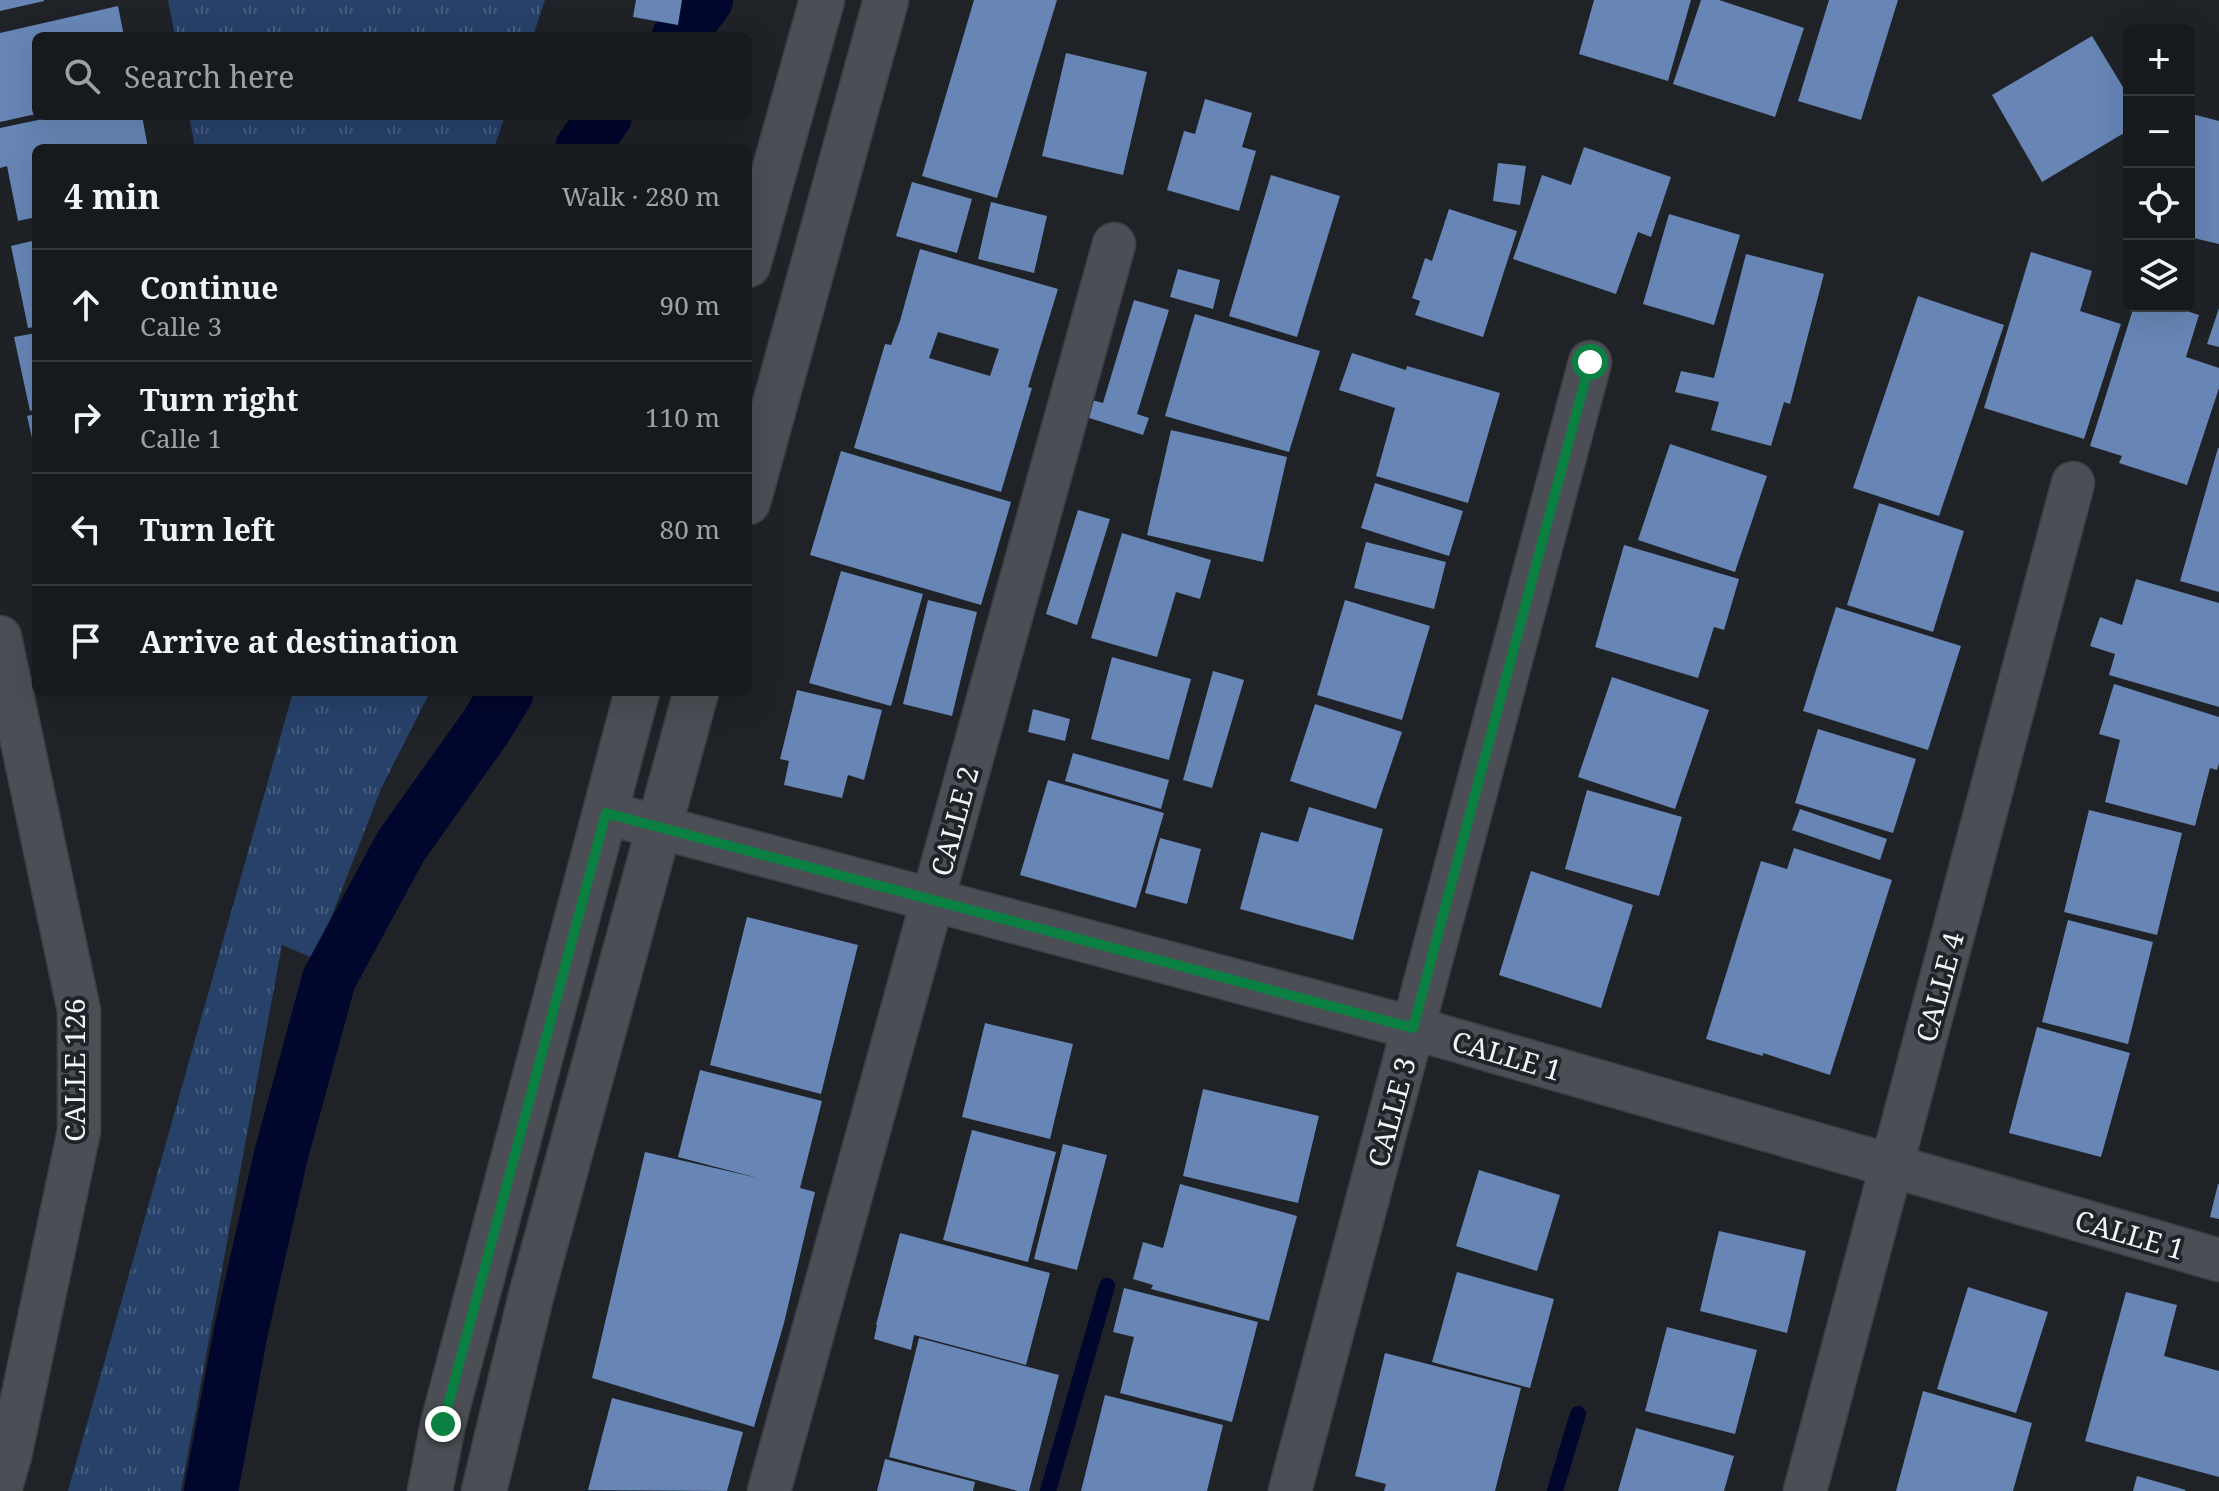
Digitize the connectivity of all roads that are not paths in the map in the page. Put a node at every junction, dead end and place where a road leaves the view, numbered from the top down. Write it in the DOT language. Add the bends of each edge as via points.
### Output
graph roads {
  1 [pos="822,0"];
  2 [pos="886,0"];
  3 [pos="1114,244"];
  4 [pos="752,251"];
  5 [pos="1590,362"];
  6 [pos="2073,483"];
  7 [pos="752,487"];
  8 [pos="0,637"];
  9 [pos="636,696"];
  10 [pos="695,696"];
  11 [pos="606,813"];
  12 [pos="659,827"];
  13 [pos="932,898"];
  14 [pos="1413,1028"];
  15 [pos="1892,1165"];
  16 [pos="2219,1260"];
  17 [pos="3,1467"];
  18 [pos="430,1491"];
  19 [pos="484,1491"];
  20 [pos="769,1491"];
  21 [pos="1290,1491"];
  22 [pos="1805,1491"];
  1 -- 4 [label="street"];
  2 -- 7 [label="street"];
  3 -- 13 [label="street, CALLE 2"];
  5 -- 14 [label="street, CALLE 3"];
  6 -- 15 [label="street, CALLE 4"];
  8 -- 17 [label="street, CALLE 126" via="79,1011 79,1131"];
  9 -- 11 [label="street"];
  10 -- 12 [label="street"];
  11 -- 12 [label="street, CALLE 1"];
  11 -- 18 [label="street" via="443,1424"];
  12 -- 13 [label="street, CALLE 1"];
  12 -- 19 [label="street" via="531,1296"];
  13 -- 14 [label="street, CALLE 1"];
  13 -- 20 [label="street, CALLE 2"];
  14 -- 15 [label="street, CALLE 1"];
  14 -- 21 [label="street, CALLE 3"];
  15 -- 16 [label="street, CALLE 1"];
  15 -- 22 [label="street, CALLE 4"];
}
